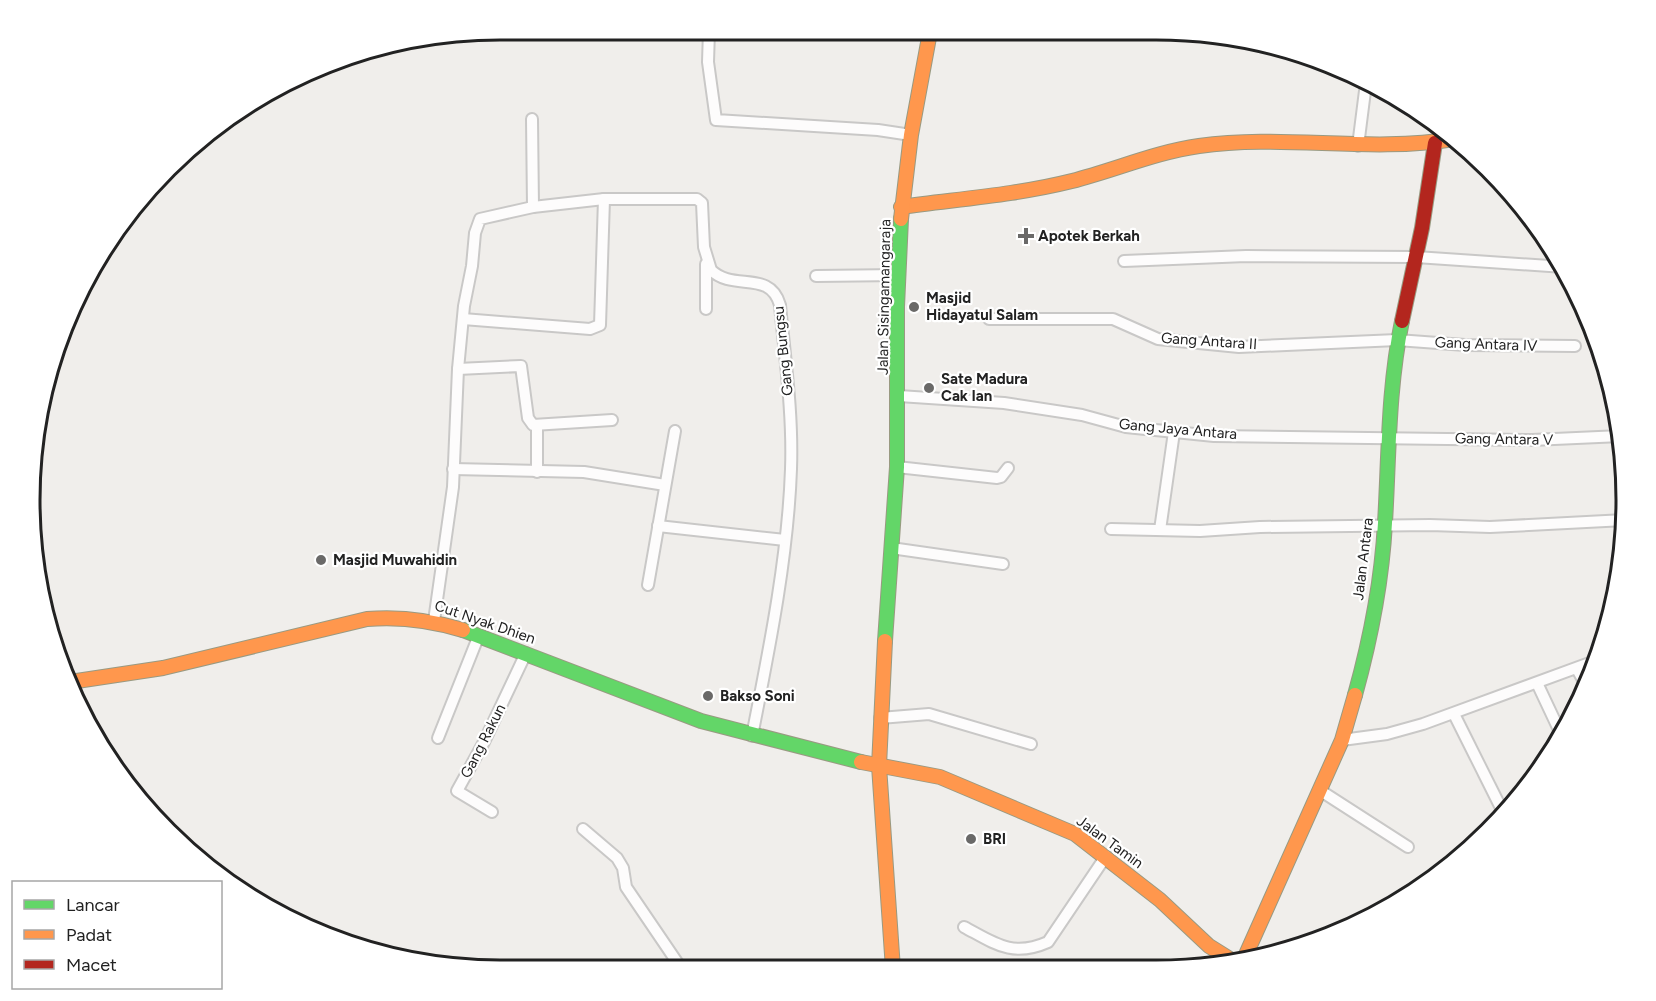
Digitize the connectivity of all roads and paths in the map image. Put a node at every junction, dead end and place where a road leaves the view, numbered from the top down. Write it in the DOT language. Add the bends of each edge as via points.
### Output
graph roads {
  1 [pos="709,40"];
  2 [pos="929,40"];
  3 [pos="1365,91"];
  4 [pos="532,119"];
  5 [pos="911,135"];
  6 [pos="1442,141"];
  7 [pos="1436,143"];
  8 [pos="1358,146"];
  9 [pos="603,199"];
  10 [pos="533,207"];
  11 [pos="901,207"];
  12 [pos="1416,256"];
  13 [pos="706,257"];
  14 [pos="1124,261"];
  15 [pos="1551,266"];
  16 [pos="899,275"];
  17 [pos="816,276"];
  18 [pos="706,309"];
  19 [pos="463,319"];
  20 [pos="989,319"];
  21 [pos="1397,340"];
  22 [pos="1575,346"];
  23 [pos="458,369"];
  24 [pos="899,396"];
  25 [pos="612,420"];
  26 [pos="537,425"];
  27 [pos="675,431"];
  28 [pos="1174,432"];
  29 [pos="1387,436"];
  30 [pos="1611,436"];
  31 [pos="897,467"];
  32 [pos="1008,468"];
  33 [pos="453,469"];
  34 [pos="537,472"];
  35 [pos="665,485"];
  36 [pos="1615,521"];
  37 [pos="1385,525"];
  38 [pos="658,526"];
  39 [pos="1112,529"];
  40 [pos="1160,530"];
  41 [pos="785,540"];
  42 [pos="891,548"];
  43 [pos="1003,564"];
  44 [pos="648,585"];
  45 [pos="434,621"];
  46 [pos="479,635"];
  47 [pos="526,653"];
  48 [pos="1584,666"];
  49 [pos="1577,669"];
  50 [pos="1581,675"];
  51 [pos="78,681"];
  52 [pos="1537,683"];
  53 [pos="1454,714"];
  54 [pos="880,718"];
  55 [pos="1557,725"];
  56 [pos="752,736"];
  57 [pos="438,738"];
  58 [pos="1342,740"];
  59 [pos="1031,744"];
  60 [pos="879,766"];
  61 [pos="1321,791"];
  62 [pos="1500,805"];
  63 [pos="492,812"];
  64 [pos="583,829"];
  65 [pos="1408,847"];
  66 [pos="1106,856"];
  67 [pos="963,927"];
  68 [pos="1247,952"];
  69 [pos="1224,956"];
  70 [pos="676,960"];
  71 [pos="892,960"];
  1 -- 5 [label="street" via="716,120"];
  2 -- 5 [label="main road"];
  3 -- 8 [label="street"];
  4 -- 10 [label="street"];
  5 -- 11 [label="main road"];
  6 -- 7 [label="main road, Jalan Sisingamangaraja"];
  7 -- 8 [label="main road, Jalan Sisingamangaraja"];
  7 -- 12 [label="main road, Jalan Antara"];
  8 -- 11 [label="main road, Jalan Sisingamangaraja" via="1197,146 1033,189"];
  9 -- 10 [label="street"];
  9 -- 13 [label="street" via="700,200"];
  9 -- 19 [label="street" via="600,325 583,328"];
  10 -- 19 [label="street" via="480,219"];
  11 -- 16 [label="main road, Jalan Sisingamangaraja"];
  12 -- 14 [label="street"];
  12 -- 15 [label="street"];
  12 -- 21 [label="main road, Jalan Antara"];
  13 -- 18 [label="street"];
  13 -- 41 [label="street, Gang Bungsu" via="717,276 767,285 780,305 791,449"];
  16 -- 17 [label="street"];
  16 -- 24 [label="main road, Jalan Sisingamangaraja"];
  19 -- 23 [label="street"];
  20 -- 21 [label="street, Gang Antara II" via="1113,319 1158,339 1239,346"];
  21 -- 22 [label="street, Gang Antara IV"];
  21 -- 29 [label="main road, Jalan Antara"];
  23 -- 26 [label="street" via="521,366 528,418"];
  23 -- 33 [label="street"];
  24 -- 28 [label="street, Gang Jaya Antara" via="1004,403 1082,415 1126,427"];
  24 -- 31 [label="main road, Jalan Sisingamangaraja"];
  25 -- 26 [label="street"];
  26 -- 34 [label="street"];
  27 -- 35 [label="street"];
  28 -- 29 [label="street, Gang Jaya Antara" via="1214,436"];
  28 -- 40 [label="street"];
  29 -- 30 [label="street, Gang Antara V" via="1532,440"];
  29 -- 37 [label="main road, Jalan Antara"];
  31 -- 32 [label="street" via="997,478"];
  31 -- 42 [label="main road, Jalan Sisingamangaraja"];
  33 -- 34 [label="street"];
  33 -- 45 [label="street"];
  34 -- 35 [label="street" via="584,472"];
  35 -- 38 [label="street"];
  36 -- 37 [label="street" via="1490,527"];
  37 -- 40 [label="street"];
  37 -- 58 [label="main road, Jalan Antara" via="1367,652"];
  38 -- 41 [label="street"];
  38 -- 44 [label="street"];
  39 -- 40 [label="street"];
  41 -- 56 [label="street, Gang Bungsu"];
  42 -- 43 [label="street"];
  42 -- 54 [label="main road, Jalan Sisingamangaraja"];
  45 -- 46 [label="main road, Cut Nyak Dhien"];
  45 -- 51 [label="main road, Cut Nyak Dhien" via="398,616 367,619 163,668"];
  46 -- 47 [label="main road, Cut Nyak Dhien"];
  46 -- 57 [label="street"];
  47 -- 56 [label="main road, Cut Nyak Dhien" via="683,715"];
  47 -- 63 [label="street, Gang Rakun" via="458,791"];
  48 -- 49 [label="street"];
  49 -- 50 [label="street"];
  49 -- 52 [label="street"];
  52 -- 53 [label="street"];
  52 -- 55 [label="street"];
  53 -- 58 [label="street" via="1387,734"];
  53 -- 62 [label="street"];
  54 -- 59 [label="street" via="929,714"];
  54 -- 60 [label="main road, Jalan Sisingamangaraja"];
  56 -- 60 [label="main road, Cut Nyak Dhien"];
  58 -- 61 [label="main road, Jalan Antara"];
  60 -- 66 [label="main road, Jalan Tamin" via="940,777 983,794 1063,828"];
  60 -- 71 [label="main road, Jalan Sisingamangaraja"];
  61 -- 65 [label="street"];
  61 -- 68 [label="main road, Jalan Antara"];
  64 -- 70 [label="street" via="617,858 626,887"];
  66 -- 67 [label="street" via="1048,942 1006,950"];
  66 -- 69 [label="main road, Jalan Tamin"];
}
